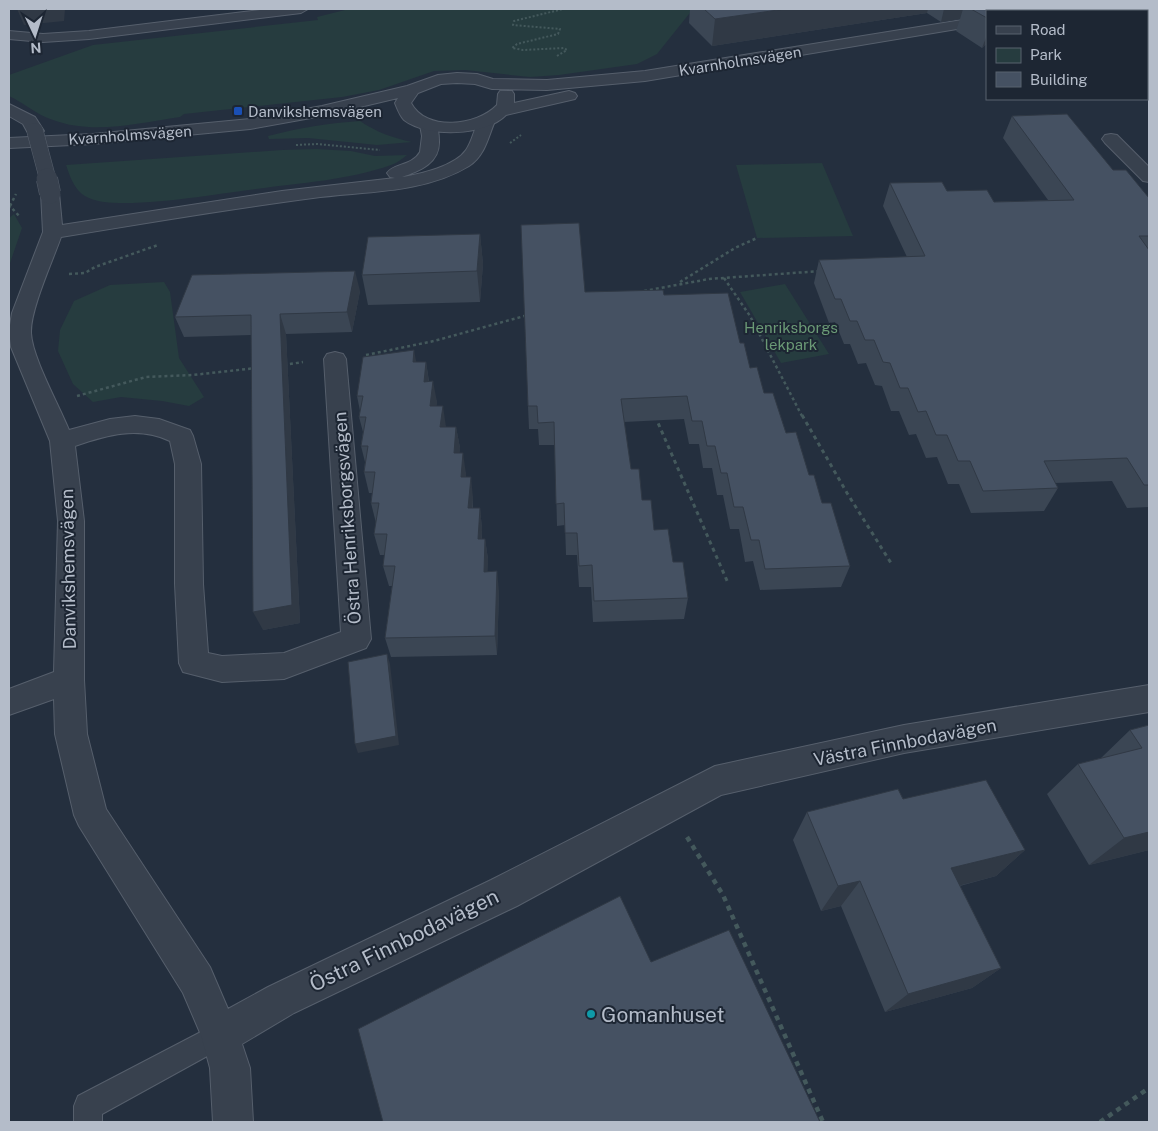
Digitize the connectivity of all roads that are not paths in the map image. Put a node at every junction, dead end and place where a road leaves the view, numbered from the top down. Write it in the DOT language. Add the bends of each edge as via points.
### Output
graph roads {
  1 [pos="301,9"];
  2 [pos="986,20"];
  3 [pos="9,35"];
  4 [pos="978,37"];
  5 [pos="492,84"];
  6 [pos="412,90"];
  7 [pos="9,108"];
  8 [pos="502,111"];
  9 [pos="376,115"];
  10 [pos="394,116"];
  11 [pos="420,121"];
  12 [pos="487,121"];
  13 [pos="250,124"];
  14 [pos="1111,139"];
  15 [pos="9,143"];
  16 [pos="1149,177"];
  17 [pos="344,188"];
  18 [pos="53,232"];
  19 [pos="335,359"];
  20 [pos="62,442"];
  21 [pos="69,680"];
  22 [pos="1149,699"];
  23 [pos="9,702"];
  24 [pos="668,805"];
  25 [pos="220,1035"];
  26 [pos="88,1122"];
  27 [pos="233,1122"];
  1 -- 3 [label="street" via="73,37"];
  2 -- 5 [label="street, Kvarnholmsvägen" via="645,76 554,85"];
  4 -- 8 [label="street, Kvarnholmsvägen" via="599,91"];
  5 -- 6 [label="street, Kvarnholmsvägen" via="458,78 438,80"];
  5 -- 8 [label="street" via="507,96 508,103"];
  6 -- 11 [label="street" via="403,102 404,109"];
  6 -- 13 [label="street, Kvarnholmsvägen"];
  7 -- 18 [label="street, Danvikshemsvägen, bridge" via="29,121 35,131 50,194"];
  8 -- 12 [label="street, Kvarnholmsvägen"];
  9 -- 13 [label="street, Kvarnholmsvägen" via="286,124"];
  10 -- 11 [label="street, Kvarnholmsvägen"];
  11 -- 12 [label="street, Kvarnholmsvägen" via="446,127"];
  11 -- 17 [label="street" via="432,148 427,158 400,172"];
  12 -- 17 [label="street" via="474,154 462,162 426,177"];
  13 -- 15 [label="street, Kvarnholmsvägen" via="93,139"];
  14 -- 16 [label="street"];
  17 -- 18 [label="street"];
  18 -- 20 [label="street, Danvikshemsvägen" via="25,306 20,331 22,347"];
  19 -- 20 [label="street, Östra Henriksborgsvägen" via="356,639 284,666 222,670 194,663 189,584 188,464 181,436 160,427 134,423 97,430"];
  20 -- 21 [label="street, Danvikshemsvägen" via="71,521"];
  21 -- 23 [label="street"];
  21 -- 25 [label="street, Danvikshemsvägen" via="71,734 92,815 197,980"];
  22 -- 24 [label="street, Västra Finnbodavägen" via="904,738 715,781"];
  24 -- 25 [label="street, Östra Finnbodavägen" via="504,893 281,1000"];
  25 -- 26 [label="lane" via="88,1106"];
  25 -- 27 [label="street" via="230,1068"];
}
